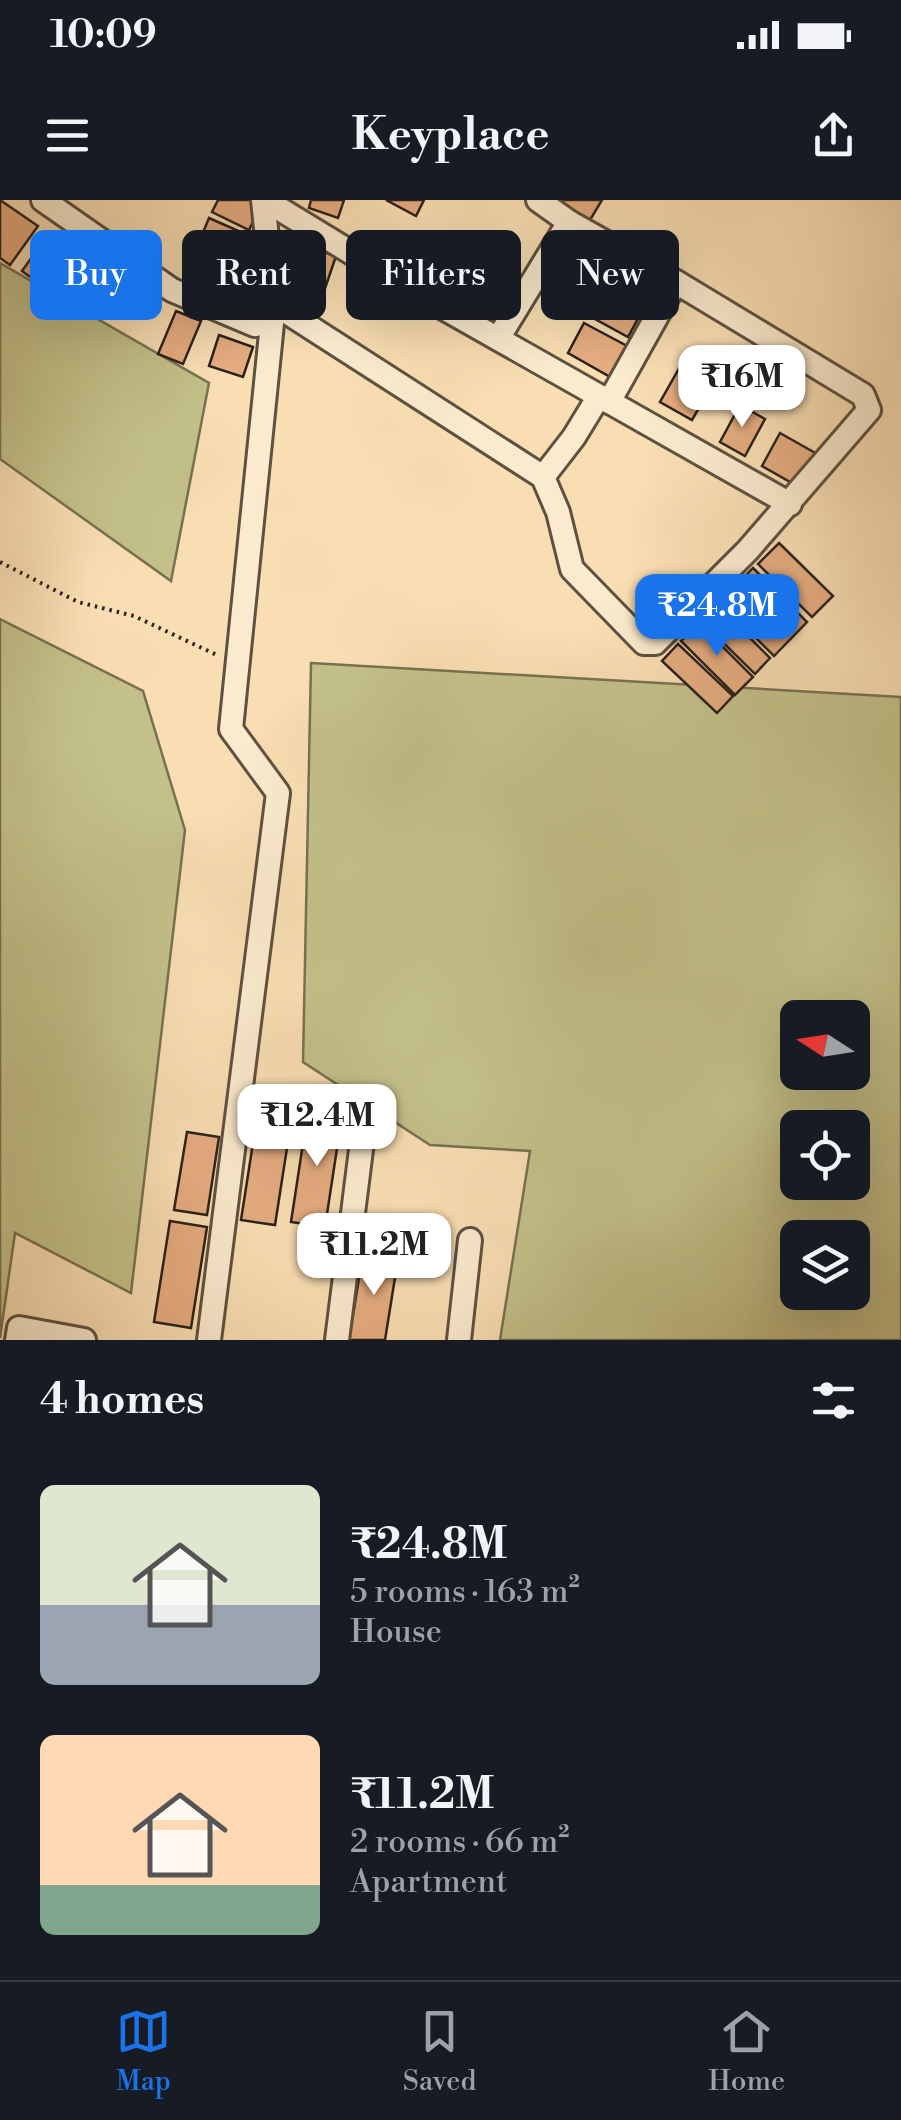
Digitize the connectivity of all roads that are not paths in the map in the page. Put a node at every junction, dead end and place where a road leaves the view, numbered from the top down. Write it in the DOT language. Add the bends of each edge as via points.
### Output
graph roads {
  1 [pos="43,200"];
  2 [pos="264,200"];
  3 [pos="538,200"];
  4 [pos="569,222"];
  5 [pos="267,230"];
  6 [pos="583,230"];
  7 [pos="679,284"];
  8 [pos="182,294"];
  9 [pos="272,320"];
  10 [pos="299,320"];
  11 [pos="653,320"];
  12 [pos="499,338"];
  13 [pos="604,399"];
  14 [pos="544,477"];
  15 [pos="790,504"];
  16 [pos="365,1118"];
  17 [pos="470,1240"];
  18 [pos="17,1340"];
  19 [pos="84,1340"];
  20 [pos="208,1340"];
  21 [pos="336,1340"];
  22 [pos="459,1340"];
  1 -- 8 [label="street"];
  2 -- 5 [label="street"];
  2 -- 12 [label="street"];
  3 -- 4 [label="street"];
  4 -- 6 [label="street"];
  4 -- 12 [label="street"];
  7 -- 15 [label="street" via="863,396 869,410"];
  9 -- 20 [label="street" via="231,729 278,794"];
  10 -- 14 [label="street"];
  11 -- 13 [label="street"];
  12 -- 13 [label="street"];
  13 -- 14 [label="street"];
  13 -- 15 [label="street"];
  14 -- 15 [label="street" via="572,569 644,643 655,643"];
  16 -- 21 [label="street"];
  17 -- 22 [label="street"];
  18 -- 19 [label="street" via="19,1328"];
}
